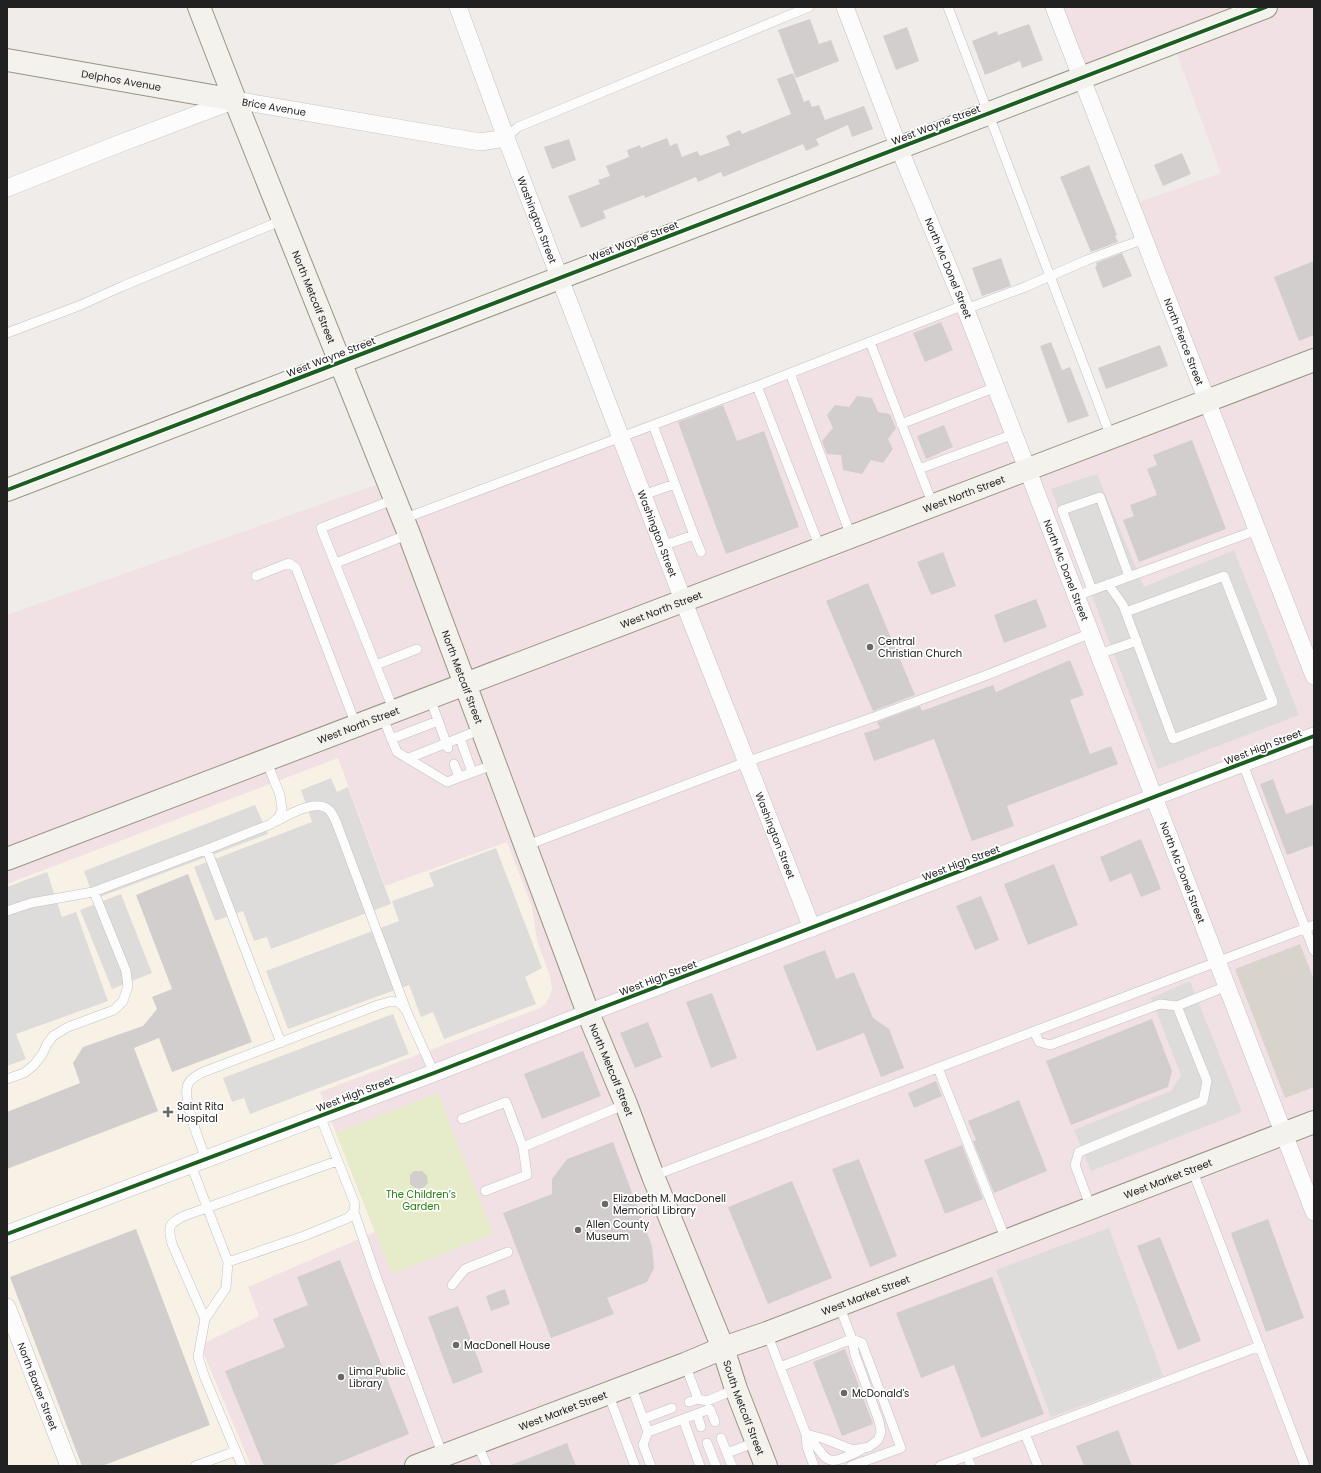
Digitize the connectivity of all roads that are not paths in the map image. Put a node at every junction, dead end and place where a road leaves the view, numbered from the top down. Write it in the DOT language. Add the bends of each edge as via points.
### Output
graph roads {
  1 [pos="199,7"];
  2 [pos="458,7"];
  3 [pos="808,7"];
  4 [pos="845,7"];
  5 [pos="948,7"];
  6 [pos="1054,7"];
  7 [pos="1266,7"];
  8 [pos="1245,11"];
  9 [pos="7,60"];
  10 [pos="1081,78"];
  11 [pos="235,100"];
  12 [pos="988,114"];
  13 [pos="506,138"];
  14 [pos="899,148"];
  15 [pos="7,188"];
  16 [pos="283,220"];
  17 [pos="1144,239"];
  18 [pos="1050,275"];
  19 [pos="560,278"];
  20 [pos="965,307"];
  21 [pos="7,333"];
  22 [pos="870,342"];
  23 [pos="1314,360"];
  24 [pos="340,362"];
  25 [pos="790,373"];
  26 [pos="757,386"];
  27 [pos="996,387"];
  28 [pos="1207,400"];
  29 [pos="901,424"];
  30 [pos="653,425"];
  31 [pos="1014,434"];
  32 [pos="1111,437"];
  33 [pos="621,438"];
  34 [pos="919,469"];
  35 [pos="1027,469"];
  36 [pos="674,484"];
  37 [pos="7,490"];
  38 [pos="643,495"];
  39 [pos="395,499"];
  40 [pos="933,505"];
  41 [pos="406,527"];
  42 [pos="1257,530"];
  43 [pos="694,535"];
  44 [pos="851,536"];
  45 [pos="662,546"];
  46 [pos="820,548"];
  47 [pos="701,552"];
  48 [pos="336,563"];
  49 [pos="256,576"];
  50 [pos="1129,576"];
  51 [pos="1108,584"];
  52 [pos="1092,590"];
  53 [pos="1076,596"];
  54 [pos="683,601"];
  55 [pos="1126,612"];
  56 [pos="1091,633"];
  57 [pos="1137,641"];
  58 [pos="417,650"];
  59 [pos="1099,654"];
  60 [pos="376,665"];
  61 [pos="1314,676"];
  62 [pos="465,684"];
  63 [pos="430,698"];
  64 [pos="388,714"];
  65 [pos="438,721"];
  66 [pos="356,726"];
  67 [pos="482,729"];
  68 [pos="1314,736"];
  69 [pos="460,738"];
  70 [pos="391,739"];
  71 [pos="447,746"];
  72 [pos="409,758"];
  73 [pos="266,759"];
  74 [pos="746,762"];
  75 [pos="454,764"];
  76 [pos="495,764"];
  77 [pos="1243,764"];
  78 [pos="472,772"];
  79 [pos="459,777"];
  80 [pos="1154,798"];
  81 [pos="270,824"];
  82 [pos="525,846"];
  83 [pos="207,850"];
  84 [pos="7,859"];
  85 [pos="94,892"];
  86 [pos="7,911"];
  87 [pos="1310,927"];
  88 [pos="812,928"];
  89 [pos="1314,950"];
  90 [pos="1217,962"];
  91 [pos="1227,986"];
  92 [pos="1177,1006"];
  93 [pos="406,1010"];
  94 [pos="588,1013"];
  95 [pos="1034,1032"];
  96 [pos="281,1043"];
  97 [pos="938,1068"];
  98 [pos="434,1073"];
  99 [pos="7,1079"];
  100 [pos="626,1104"];
  101 [pos="320,1116"];
  102 [pos="462,1119"];
  103 [pos="1314,1122"];
  104 [pos="1284,1134"];
  105 [pos="523,1147"];
  106 [pos="206,1159"];
  107 [pos="338,1161"];
  108 [pos="191,1165"];
  109 [pos="1192,1169"];
  110 [pos="653,1176"];
  111 [pos="486,1192"];
  112 [pos="207,1208"];
  113 [pos="1091,1208"];
  114 [pos="354,1212"];
  115 [pos="1314,1212"];
  116 [pos="7,1234"];
  117 [pos="1006,1240"];
  118 [pos="508,1252"];
  119 [pos="228,1262"];
  120 [pos="452,1285"];
  121 [pos="839,1305"];
  122 [pos="7,1307"];
  123 [pos="205,1320"];
  124 [pos="767,1333"];
  125 [pos="12,1336"];
  126 [pos="852,1339"];
  127 [pos="1260,1346"];
  128 [pos="723,1348"];
  129 [pos="685,1364"];
  130 [pos="780,1367"];
  131 [pos="630,1385"];
  132 [pos="736,1388"];
  133 [pos="608,1393"];
  134 [pos="709,1405"];
  135 [pos="672,1408"];
  136 [pos="696,1414"];
  137 [pos="643,1419"];
  138 [pos="683,1419"];
  139 [pos="715,1422"];
  140 [pos="701,1427"];
  141 [pos="648,1432"];
  142 [pos="806,1434"];
  143 [pos="1025,1434"];
  144 [pos="721,1438"];
  145 [pos="707,1442"];
  146 [pos="756,1442"];
  147 [pos="477,1443"];
  148 [pos="869,1447"];
  149 [pos="236,1451"];
  150 [pos="727,1453"];
  151 [pos="443,1456"];
  152 [pos="967,1456"];
  153 [pos="69,1466"];
  154 [pos="195,1466"];
  155 [pos="242,1466"];
  156 [pos="416,1466"];
  157 [pos="487,1466"];
  158 [pos="635,1466"];
  159 [pos="651,1466"];
  160 [pos="700,1466"];
  161 [pos="716,1466"];
  162 [pos="732,1466"];
  163 [pos="766,1466"];
  164 [pos="814,1466"];
  165 [pos="852,1466"];
  166 [pos="940,1466"];
  167 [pos="971,1466"];
  168 [pos="1038,1466"];
  169 [pos="1305,1466"];
  1 -- 11 [label="street, North Metcalf Street"];
  2 -- 13 [label="street, Washington Street"];
  3 -- 13 [label="lane" via="518,127"];
  4 -- 14 [label="street, North Mc Donel Street"];
  5 -- 12 [label="lane"];
  6 -- 10 [label="street, North Pierce Street"];
  7 -- 8 [label="street, West Wayne Street"];
  8 -- 10 [label="street, West Wayne Street"];
  9 -- 11 [label="street, Delphos Avenue"];
  10 -- 12 [label="street, West Wayne Street"];
  10 -- 17 [label="street, North Pierce Street"];
  11 -- 13 [label="street, Brice Avenue" via="480,142"];
  11 -- 15 [label="street, Brice Avenue"];
  11 -- 16 [label="street, North Metcalf Street"];
  12 -- 14 [label="street, West Wayne Street"];
  12 -- 18 [label="lane"];
  13 -- 19 [label="street, Washington Street"];
  14 -- 19 [label="street, West Wayne Street"];
  14 -- 20 [label="street, North Mc Donel Street"];
  16 -- 21 [label="lane" via="81,305"];
  16 -- 24 [label="street, North Metcalf Street"];
  17 -- 18 [label="lane"];
  17 -- 28 [label="street, North Pierce Street"];
  18 -- 20 [label="lane" via="1025,287"];
  18 -- 32 [label="lane"];
  19 -- 24 [label="street, West Wayne Street"];
  19 -- 33 [label="street, Washington Street"];
  20 -- 22 [label="lane"];
  20 -- 27 [label="street, North Mc Donel Street"];
  22 -- 25 [label="lane"];
  22 -- 29 [label="lane"];
  23 -- 28 [label="street, West North Street"];
  24 -- 37 [label="street, West Wayne Street"];
  24 -- 39 [label="street, North Metcalf Street"];
  25 -- 26 [label="lane"];
  25 -- 44 [label="lane"];
  26 -- 30 [label="lane"];
  26 -- 46 [label="lane"];
  27 -- 29 [label="lane"];
  27 -- 31 [label="street, North Mc Donel Street"];
  28 -- 32 [label="street, West North Street"];
  28 -- 42 [label="street, North Pierce Street"];
  29 -- 34 [label="lane"];
  30 -- 33 [label="lane"];
  30 -- 36 [label="lane"];
  31 -- 34 [label="lane"];
  31 -- 35 [label="street, North Mc Donel Street"];
  32 -- 35 [label="street, West North Street"];
  33 -- 38 [label="street, Washington Street"];
  33 -- 41 [label="lane"];
  34 -- 40 [label="lane"];
  35 -- 40 [label="street, West North Street"];
  35 -- 53 [label="street, North Mc Donel Street"];
  36 -- 38 [label="lane"];
  36 -- 43 [label="lane"];
  38 -- 45 [label="street, Washington Street"];
  39 -- 41 [label="street, North Metcalf Street"];
  39 -- 48 [label="lane" via="321,528"];
  40 -- 44 [label="street, West North Street"];
  41 -- 48 [label="lane"];
  41 -- 62 [label="street, North Metcalf Street"];
  42 -- 50 [label="lane"];
  42 -- 61 [label="street, North Pierce Street"];
  43 -- 45 [label="lane"];
  43 -- 47 [label="lane"];
  44 -- 46 [label="street, West North Street"];
  45 -- 54 [label="street, Washington Street"];
  46 -- 54 [label="street, West North Street"];
  48 -- 60 [label="lane"];
  49 -- 66 [label="lane" via="289,563 296,568"];
  50 -- 51 [label="lane"];
  50 -- 52 [label="lane" via="1100,497 1062,510"];
  51 -- 52 [label="lane"];
  51 -- 55 [label="lane"];
  52 -- 53 [label="lane"];
  53 -- 56 [label="street, North Mc Donel Street"];
  54 -- 62 [label="street, West North Street"];
  54 -- 74 [label="street, Washington Street"];
  55 -- 57 [label="lane"];
  55 -- 57 [label="lane" via="1224,576 1273,702 1173,739"];
  56 -- 59 [label="street, North Mc Donel Street"];
  56 -- 74 [label="lane" via="987,675"];
  57 -- 59 [label="lane"];
  58 -- 60 [label="lane"];
  59 -- 80 [label="street, North Mc Donel Street"];
  60 -- 64 [label="lane"];
  62 -- 63 [label="street, West North Street"];
  62 -- 67 [label="street, North Metcalf Street"];
  63 -- 64 [label="street, West North Street"];
  63 -- 65 [label="lane"];
  64 -- 66 [label="street, West North Street"];
  64 -- 70 [label="lane"];
  65 -- 70 [label="lane"];
  65 -- 71 [label="lane"];
  66 -- 73 [label="street, West North Street"];
  67 -- 69 [label="lane"];
  67 -- 76 [label="street, North Metcalf Street"];
  68 -- 77 [label="street, West High Street"];
  69 -- 71 [label="lane"];
  69 -- 78 [label="lane"];
  70 -- 72 [label="lane" via="397,752"];
  71 -- 72 [label="lane"];
  72 -- 79 [label="lane" via="447,782"];
  73 -- 81 [label="lane" via="280,795 282,808 279,817"];
  73 -- 84 [label="street, West North Street"];
  74 -- 82 [label="lane"];
  74 -- 88 [label="street, Washington Street"];
  75 -- 79 [label="lane"];
  76 -- 78 [label="lane"];
  76 -- 82 [label="street, North Metcalf Street"];
  77 -- 80 [label="street, West High Street"];
  77 -- 87 [label="lane"];
  78 -- 79 [label="lane"];
  80 -- 88 [label="street, West High Street"];
  80 -- 90 [label="street, North Mc Donel Street"];
  81 -- 83 [label="lane"];
  81 -- 93 [label="lane" via="298,810 315,806 326,807 331,813"];
  82 -- 94 [label="street, North Metcalf Street"];
  83 -- 85 [label="lane"];
  83 -- 96 [label="lane"];
  85 -- 86 [label="lane" via="31,903"];
  85 -- 99 [label="lane" via="126,971 128,986 123,1001 114,1010 68,1027 53,1036 34,1065 24,1073"];
  87 -- 89 [label="lane"];
  87 -- 90 [label="lane"];
  88 -- 94 [label="street, West High Street"];
  90 -- 91 [label="street, North Mc Donel Street"];
  90 -- 95 [label="lane"];
  91 -- 92 [label="lane"];
  91 -- 104 [label="street, North Mc Donel Street"];
  92 -- 95 [label="lane" via="1160,1004 1050,1045 1039,1042"];
  92 -- 113 [label="lane" via="1207,1081 1203,1100 1079,1152 1076,1165"];
  93 -- 96 [label="lane" via="400,1003 392,1001"];
  93 -- 98 [label="lane"];
  94 -- 98 [label="street, West High Street"];
  94 -- 100 [label="street, North Metcalf Street"];
  95 -- 97 [label="lane"];
  96 -- 106 [label="lane" via="191,1079 187,1088 188,1099 196,1133"];
  97 -- 110 [label="lane"];
  97 -- 117 [label="lane"];
  98 -- 101 [label="street, West High Street"];
  100 -- 105 [label="lane"];
  100 -- 110 [label="street, North Metcalf Street"];
  101 -- 106 [label="street, West High Street"];
  101 -- 107 [label="lane"];
  102 -- 105 [label="lane" via="506,1102"];
  103 -- 104 [label="street, West Market Street"];
  104 -- 109 [label="street, West Market Street"];
  104 -- 115 [label="street, North Mc Donel Street"];
  105 -- 111 [label="lane" via="527,1175"];
  106 -- 108 [label="street, West High Street"];
  107 -- 112 [label="lane"];
  107 -- 114 [label="lane" via="355,1204"];
  108 -- 112 [label="lane"];
  108 -- 116 [label="street, West High Street"];
  109 -- 113 [label="street, West Market Street"];
  109 -- 127 [label="lane"];
  110 -- 128 [label="street, North Metcalf Street"];
  112 -- 119 [label="lane"];
  112 -- 123 [label="lane" via="174,1221 169,1231 172,1244"];
  113 -- 117 [label="street, West Market Street"];
  114 -- 119 [label="lane" via="348,1218 330,1226"];
  114 -- 151 [label="lane"];
  117 -- 121 [label="street, West Market Street"];
  118 -- 120 [label="lane" via="465,1269"];
  119 -- 123 [label="lane" via="226,1288"];
  121 -- 124 [label="street, West Market Street"];
  121 -- 126 [label="lane"];
  122 -- 125 [label="street, North Baxter Street"];
  123 -- 149 [label="lane" via="198,1357"];
  124 -- 128 [label="street, West Market Street"];
  124 -- 130 [label="lane"];
  125 -- 153 [label="street, North Baxter Street"];
  126 -- 130 [label="lane"];
  126 -- 148 [label="lane" via="881,1432 878,1440"];
  126 -- 165 [label="lane" via="862,1343 901,1448"];
  127 -- 143 [label="lane"];
  127 -- 169 [label="lane"];
  128 -- 129 [label="street, West Market Street"];
  128 -- 132 [label="street, South Metcalf Street"];
  129 -- 131 [label="street, West Market Street"];
  129 -- 134 [label="lane" via="694,1400"];
  130 -- 142 [label="lane"];
  131 -- 133 [label="street, West Market Street"];
  131 -- 137 [label="lane"];
  132 -- 134 [label="lane"];
  132 -- 146 [label="street, South Metcalf Street"];
  133 -- 147 [label="street, West Market Street"];
  133 -- 158 [label="lane"];
  134 -- 136 [label="lane"];
  134 -- 139 [label="lane"];
  135 -- 137 [label="lane"];
  136 -- 138 [label="lane"];
  136 -- 140 [label="lane"];
  137 -- 141 [label="lane"];
  138 -- 141 [label="lane"];
  138 -- 160 [label="lane"];
  141 -- 159 [label="lane" via="643,1445"];
  142 -- 148 [label="lane" via="853,1450"];
  142 -- 148 [label="lane" via="829,1461 846,1458"];
  142 -- 164 [label="lane" via="807,1447"];
  143 -- 152 [label="lane"];
  143 -- 168 [label="lane"];
  144 -- 150 [label="lane"];
  145 -- 161 [label="lane"];
  146 -- 150 [label="lane"];
  146 -- 163 [label="street, South Metcalf Street"];
  147 -- 151 [label="street, West Market Street"];
  147 -- 157 [label="lane"];
  149 -- 154 [label="lane"];
  149 -- 155 [label="lane"];
  150 -- 162 [label="lane"];
  151 -- 156 [label="street, West Market Street"];
  152 -- 166 [label="lane"];
  152 -- 167 [label="lane"];
}
